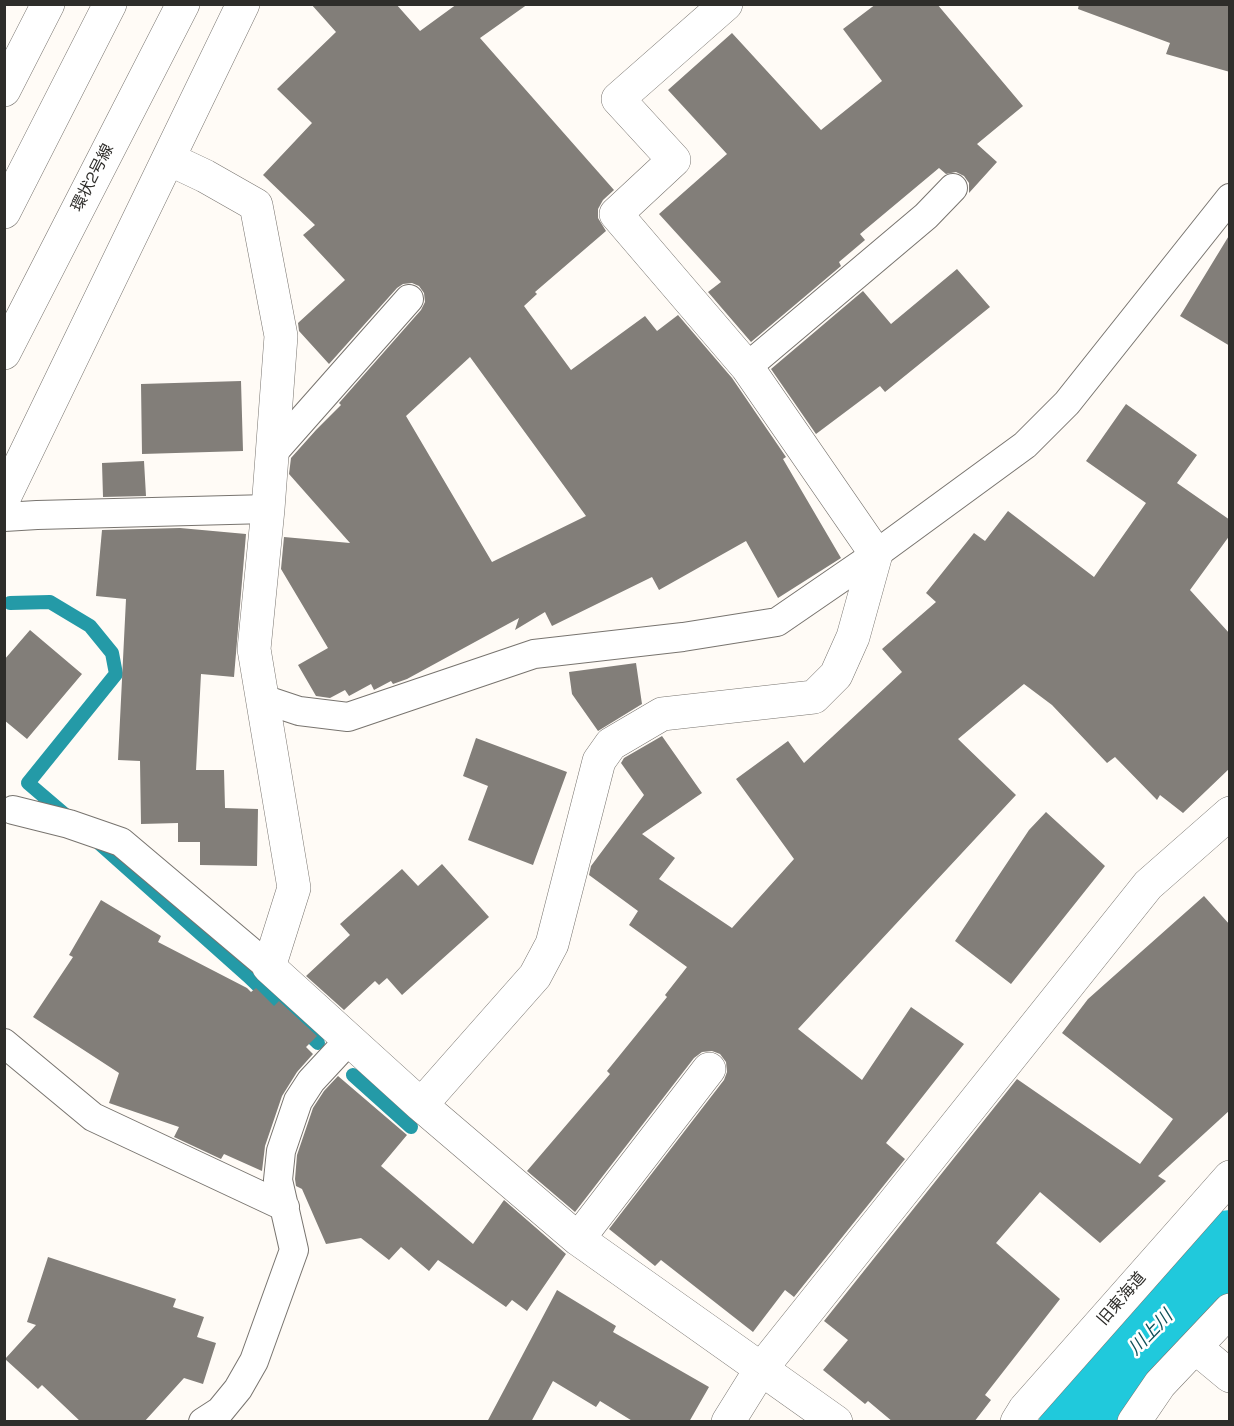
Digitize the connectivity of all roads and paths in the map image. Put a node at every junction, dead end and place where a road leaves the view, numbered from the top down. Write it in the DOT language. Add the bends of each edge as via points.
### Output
graph roads {
  1 [pos="48,4"];
  2 [pos="110,4"];
  3 [pos="183,4"];
  4 [pos="243,4"];
  5 [pos="726,4"];
  6 [pos="4,90"];
  7 [pos="169,159"];
  8 [pos="953,188"];
  9 [pos="1230,198"];
  10 [pos="4,212"];
  11 [pos="409,299"];
  12 [pos="4,353"];
  13 [pos="747,367"];
  14 [pos="272,454"];
  15 [pos="4,498"];
  16 [pos="268,509"];
  17 [pos="4,517"];
  18 [pos="876,554"];
  19 [pos="263,699"];
  20 [pos="13,810"];
  21 [pos="1230,813"];
  22 [pos="269,967"];
  23 [pos="349,1040"];
  24 [pos="4,1043"];
  25 [pos="709,1069"];
  26 [pos="421,1105"];
  27 [pos="1230,1177"];
  28 [pos="285,1207"];
  29 [pos="578,1239"];
  30 [pos="1230,1310"];
  31 [pos="1196,1347"];
  32 [pos="761,1369"];
  33 [pos="1230,1376"];
  34 [pos="204,1422"];
  35 [pos="728,1422"];
  36 [pos="836,1422"];
  37 [pos="1017,1422"];
  38 [pos="1134,1422"];
  1 -- 6 [label="street"];
  2 -- 10 [label="street"];
  3 -- 12 [label="street, 環状2号線"];
  4 -- 7 [label="street"];
  5 -- 13 [label="street" via="618,99 674,160 616,214"];
  7 -- 14 [label="street" via="256,205 280,336"];
  7 -- 15 [label="street"];
  8 -- 13 [label="lane" via="926,216"];
  9 -- 18 [label="lane" via="1066,404 1025,446"];
  11 -- 14 [label="lane"];
  13 -- 18 [label="street"];
  14 -- 16 [label="street"];
  16 -- 17 [label="lane"];
  16 -- 19 [label="street" via="254,650"];
  18 -- 19 [label="lane" via="777,622 534,654 348,717 299,711"];
  18 -- 26 [label="street" via="853,637 836,675 814,697 662,714 611,744 599,761 552,944 535,976"];
  19 -- 22 [label="street" via="294,888"];
  20 -- 22 [label="lane" via="121,842"];
  21 -- 32 [label="street" via="1148,885"];
  22 -- 23 [label="street"];
  23 -- 26 [label="street"];
  23 -- 28 [label="lane" via="298,1101 281,1151 278,1180"];
  24 -- 28 [label="lane" via="93,1117"];
  25 -- 29 [label="street"];
  26 -- 29 [label="street"];
  27 -- 37 [label="street, 旧東海道"];
  28 -- 34 [label="lane" via="294,1250 254,1361 220,1411"];
  29 -- 32 [label="street"];
  30 -- 31 [label="street"];
  31 -- 33 [label="street"];
  31 -- 38 [label="street" via="1160,1384"];
  32 -- 35 [label="street"];
  32 -- 36 [label="street"];
}
